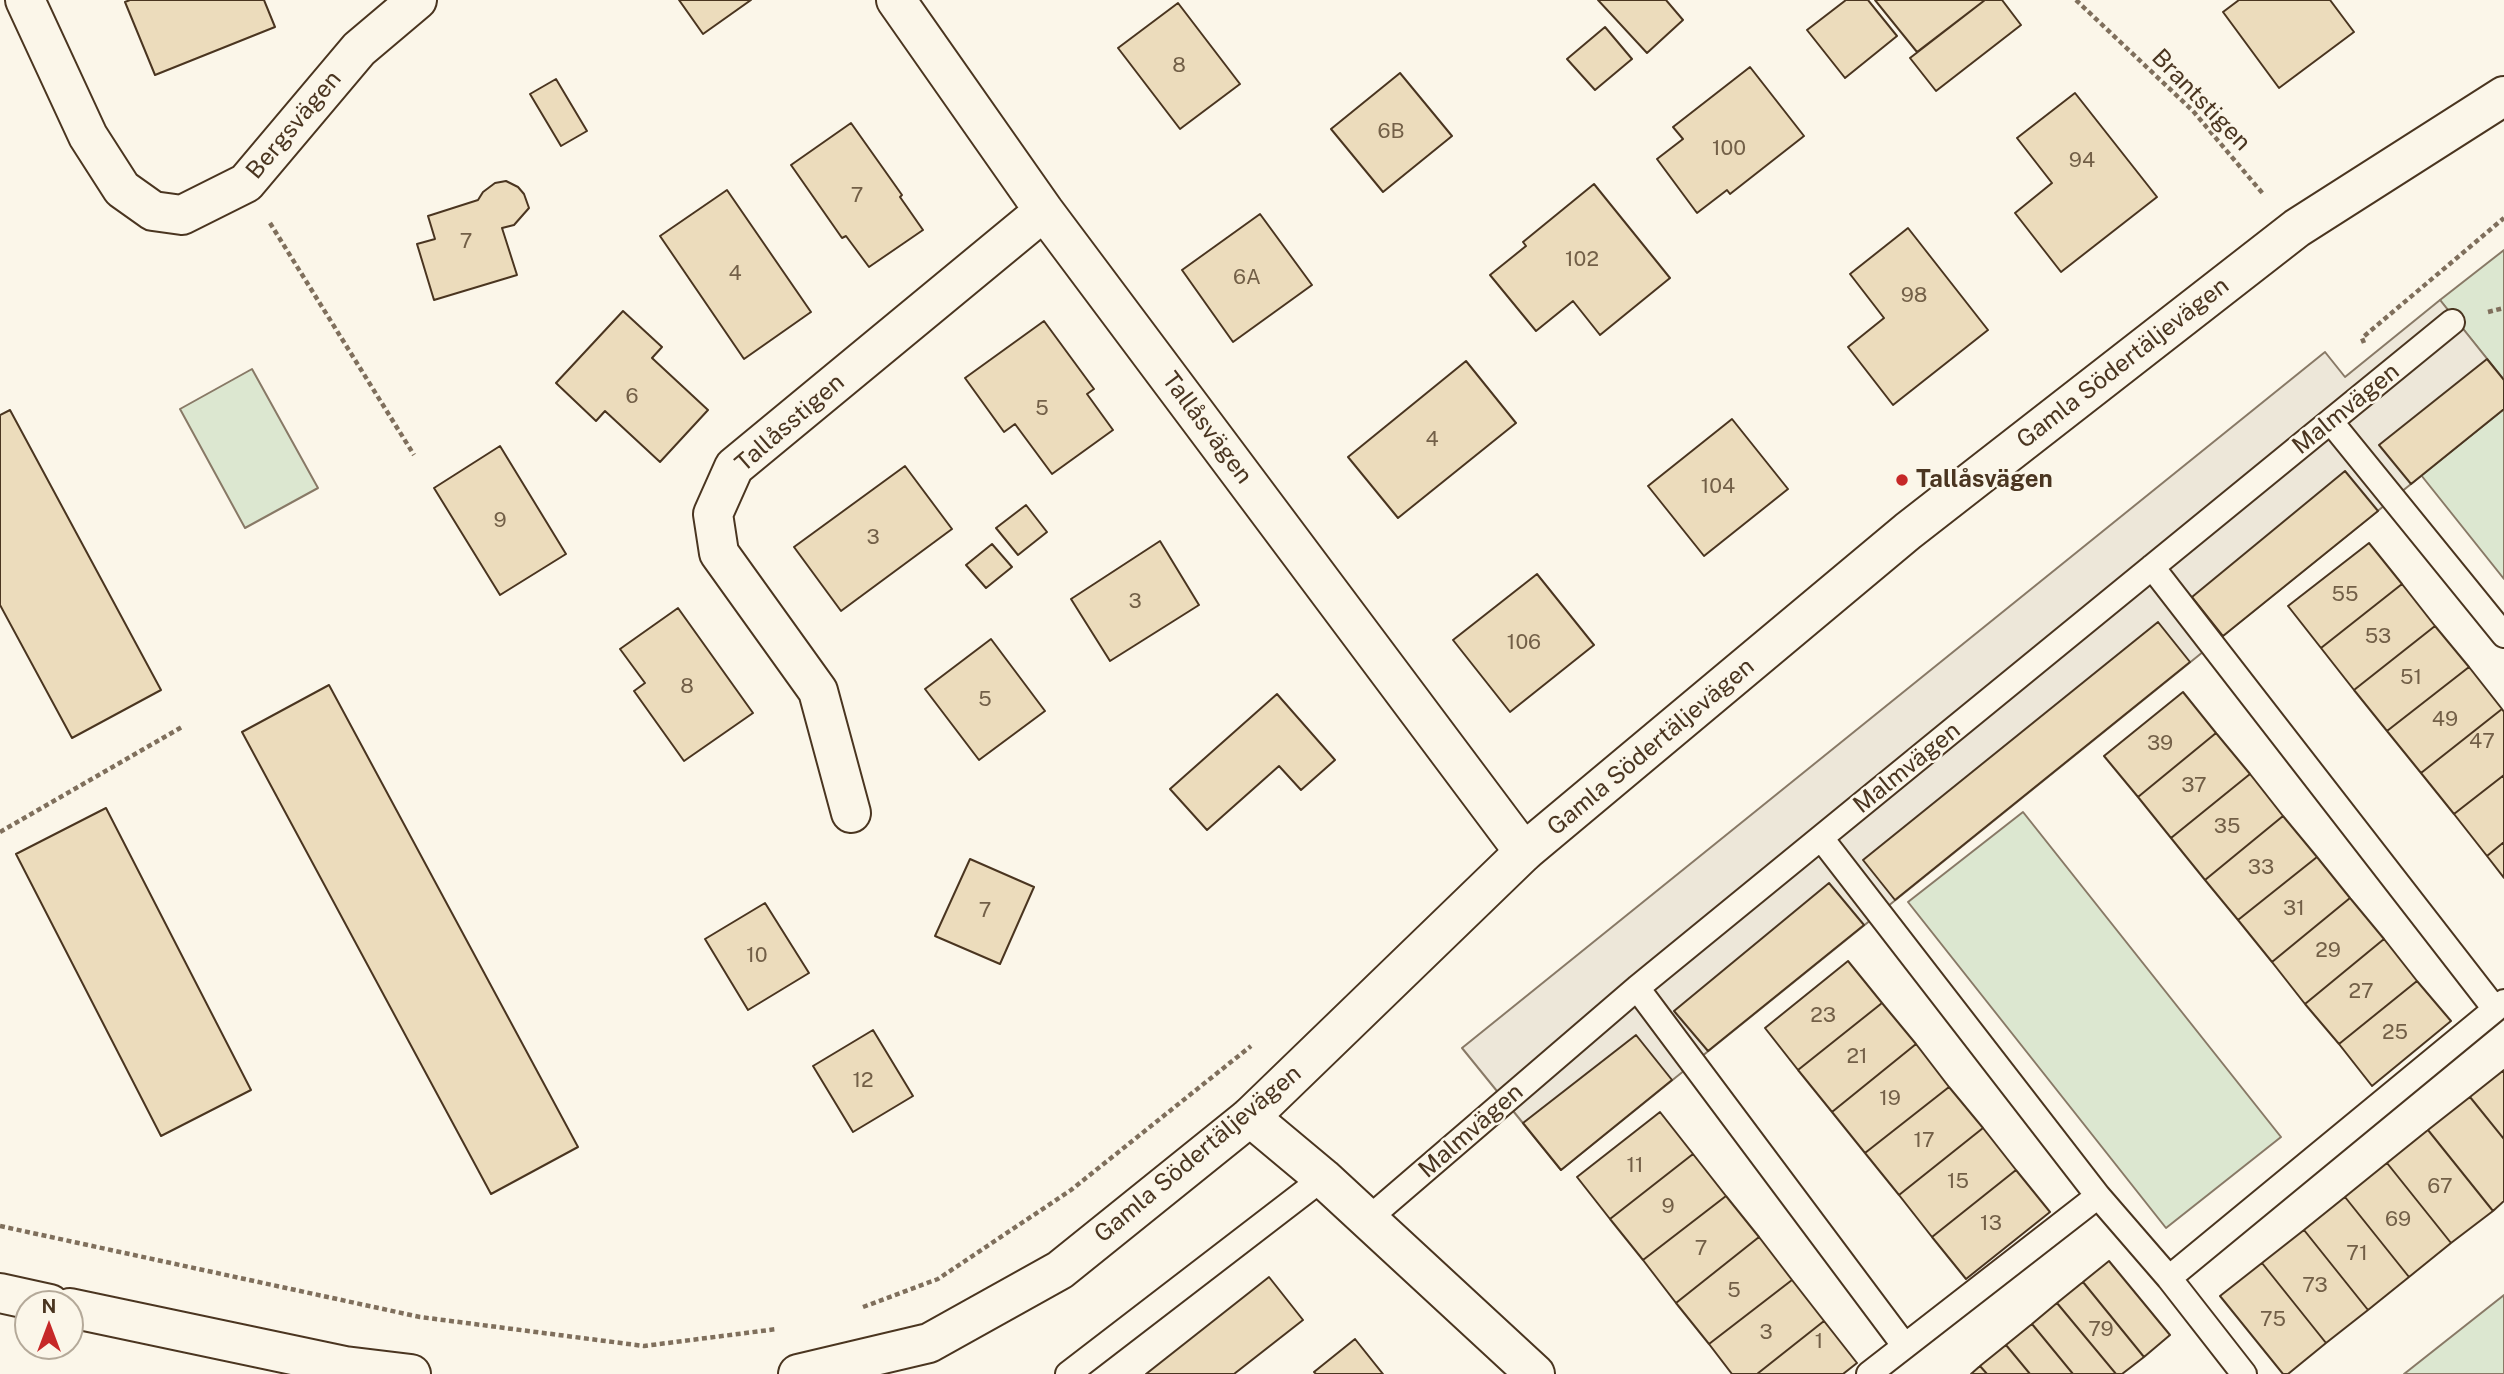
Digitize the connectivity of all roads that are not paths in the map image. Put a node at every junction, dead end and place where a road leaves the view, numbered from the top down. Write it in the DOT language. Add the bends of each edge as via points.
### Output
graph roads {
  1 [pos="25,0"];
  2 [pos="417,0"];
  3 [pos="896,0"];
  4 [pos="2504,96"];
  5 [pos="1044,211"];
  6 [pos="2452,322"];
  7 [pos="2331,422"];
  8 [pos="2152,567"];
  9 [pos="2504,635"];
  10 [pos="851,813"];
  11 [pos="1821,838"];
  12 [pos="1524,852"];
  13 [pos="1637,988"];
  14 [pos="2499,1005"];
  15 [pos="1251,1117"];
  16 [pos="1323,1178"];
  17 [pos="2098,1196"];
  18 [pos="1367,1220"];
  19 [pos="2169,1278"];
  20 [pos="84,1311"];
  21 [pos="1904,1345"];
  22 [pos="411,1374"];
  23 [pos="798,1374"];
  24 [pos="1068,1374"];
  25 [pos="1535,1374"];
  26 [pos="1869,1374"];
  27 [pos="2245,1374"];
  1 -- 2 [label="street, Bergsvägen" via="88,136 122,189 153,211 182,215 246,183 359,49"];
  3 -- 5 [label="street, Tallåsvägen"];
  4 -- 12 [label="street, Gamla Södertäljevägen" via="2297,228 1908,531"];
  5 -- 10 [label="street, Tallåsstigen" via="734,467 713,514 719,553 818,691"];
  5 -- 12 [label="street, Tallåsvägen"];
  6 -- 7 [label="lane, Malmvägen"];
  7 -- 8 [label="lane, Malmvägen"];
  7 -- 9 [label="lane"];
  8 -- 11 [label="lane, Malmvägen"];
  8 -- 14 [label="lane"];
  11 -- 13 [label="lane, Malmvägen"];
  11 -- 17 [label="lane"];
  12 -- 15 [label="street, Gamla Södertäljevägen"];
  13 -- 18 [label="lane, Malmvägen"];
  13 -- 21 [label="lane"];
  14 -- 19 [label="lane"];
  15 -- 16 [label="street"];
  15 -- 23 [label="street, Gamla Södertäljevägen" via="1060,1270 929,1343"];
  16 -- 18 [label="street"];
  16 -- 24 [label="lane"];
  17 -- 19 [label="lane"];
  17 -- 21 [label="lane"];
  18 -- 25 [label="street"];
  19 -- 27 [label="lane"];
  20 -- 22 [label="street" via="345,1366"];
  21 -- 26 [label="lane"];
}
